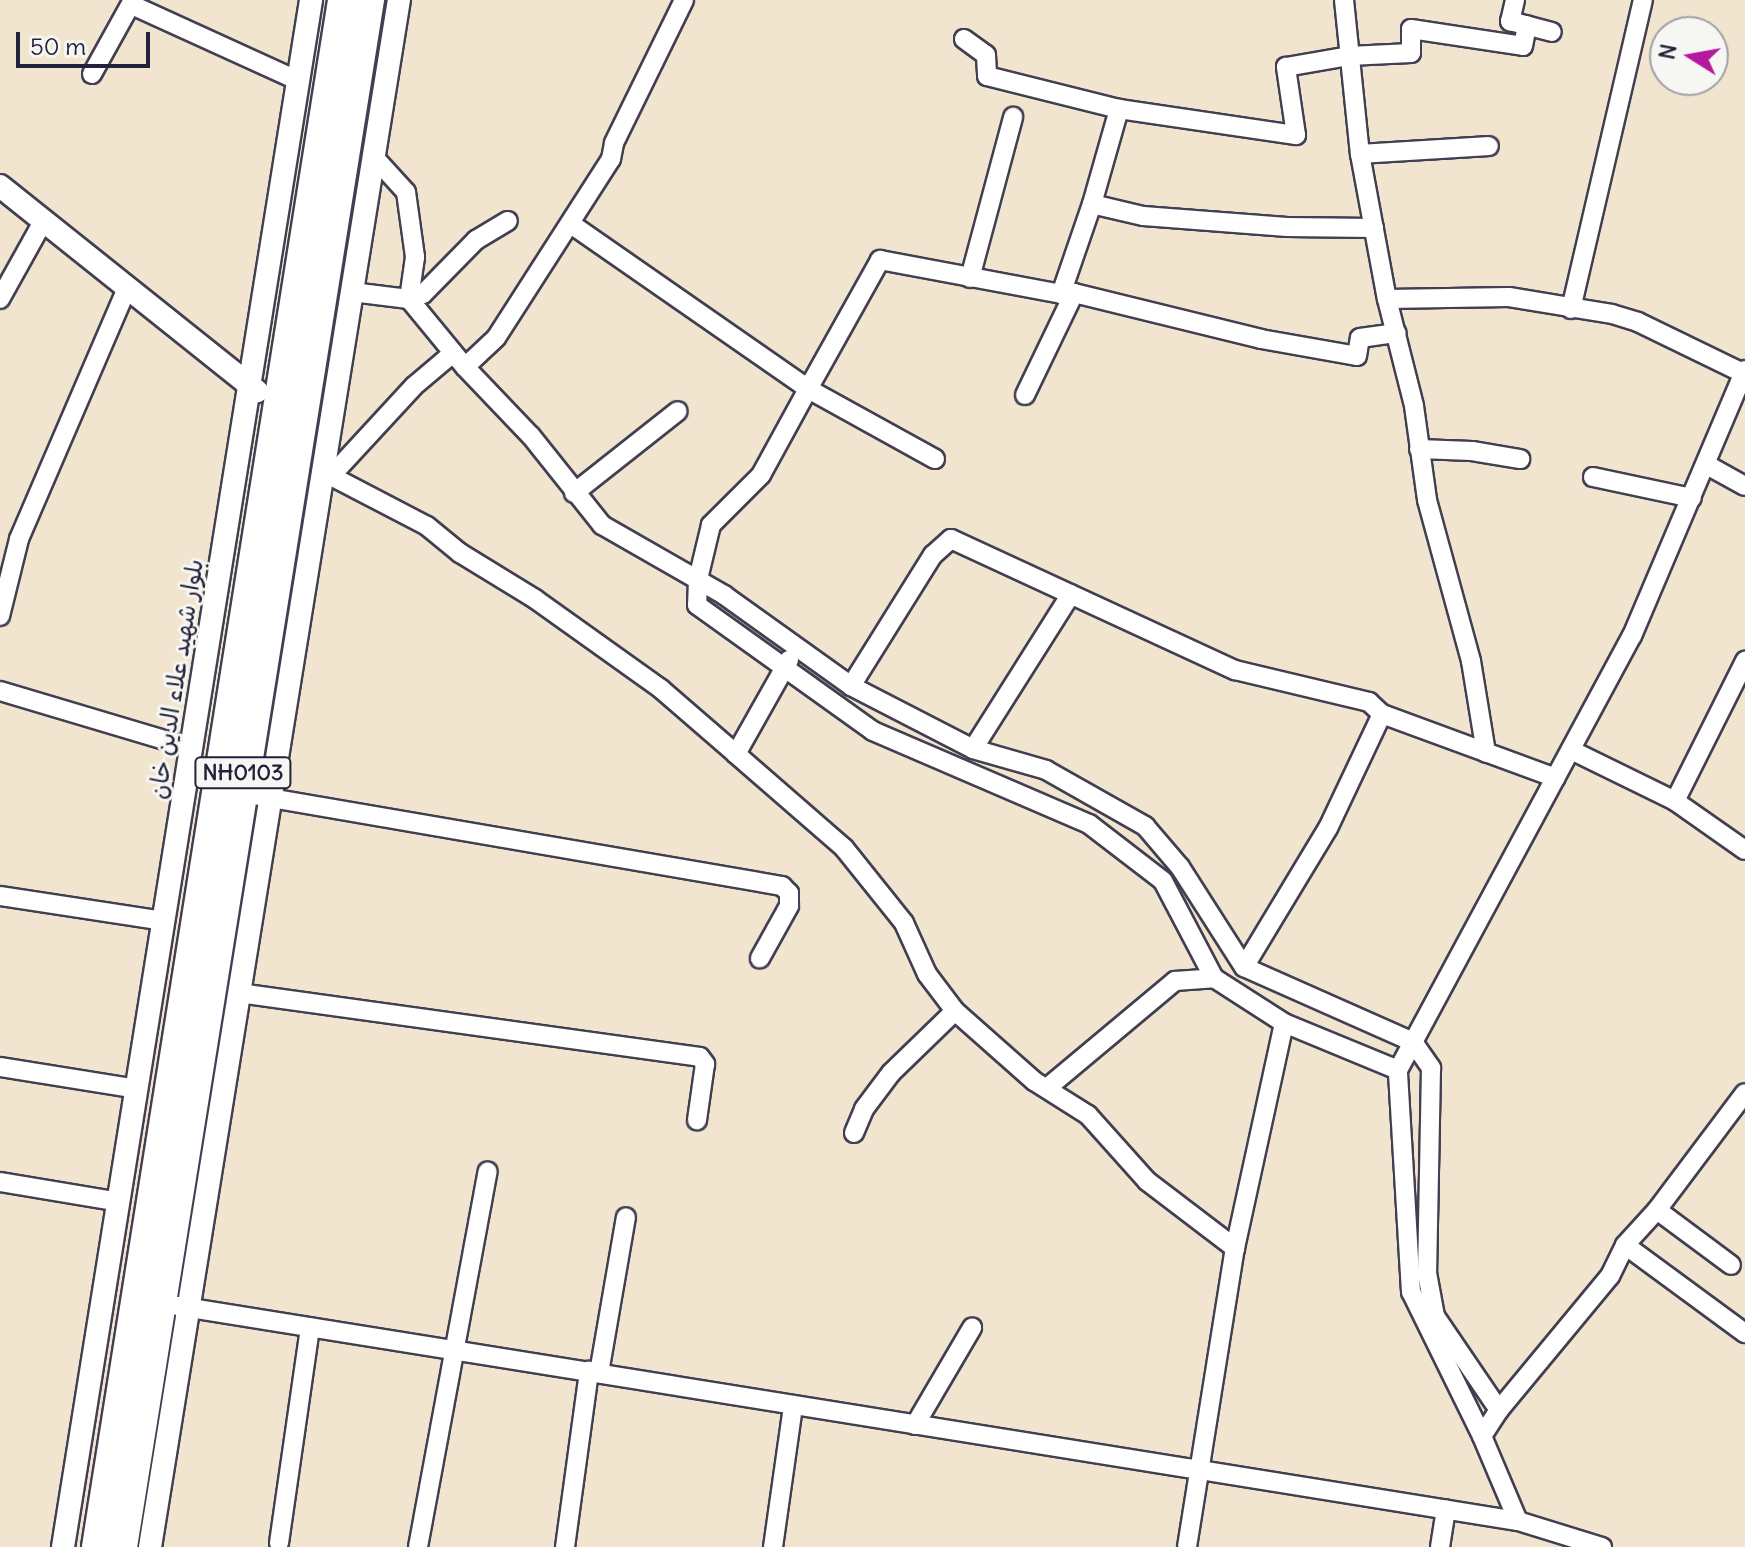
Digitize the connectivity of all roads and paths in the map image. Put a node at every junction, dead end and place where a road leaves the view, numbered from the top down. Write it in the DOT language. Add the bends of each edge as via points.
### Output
graph roads {
  1 [pos="311,0"];
  2 [pos="343,0"];
  3 [pos="369,0"];
  4 [pos="399,0"];
  5 [pos="684,0"];
  6 [pos="1344,0"];
  7 [pos="1515,0"];
  8 [pos="1643,0"];
  9 [pos="132,2"];
  10 [pos="1527,25"];
  11 [pos="1552,32"];
  12 [pos="964,39"];
  13 [pos="1349,56"];
  14 [pos="92,74"];
  15 [pos="299,81"];
  16 [pos="1119,109"];
  17 [pos="1013,117"];
  18 [pos="1489,146"];
  19 [pos="1360,154"];
  20 [pos="374,157"];
  21 [pos="0,186"];
  22 [pos="1092,204"];
  23 [pos="44,220"];
  24 [pos="508,221"];
  25 [pos="571,224"];
  26 [pos="1374,228"];
  27 [pos="970,278"];
  28 [pos="128,286"];
  29 [pos="352,292"];
  30 [pos="1068,294"];
  31 [pos="0,299"];
  32 [pos="409,299"];
  33 [pos="1387,299"];
  34 [pos="1571,309"];
  35 [pos="1397,333"];
  36 [pos="459,360"];
  37 [pos="1744,372"];
  38 [pos="249,387"];
  39 [pos="808,389"];
  40 [pos="1025,395"];
  41 [pos="289,410"];
  42 [pos="678,411"];
  43 [pos="1419,449"];
  44 [pos="935,459"];
  45 [pos="1520,459"];
  46 [pos="1707,465"];
  47 [pos="292,470"];
  48 [pos="327,476"];
  49 [pos="1593,477"];
  50 [pos="1745,486"];
  51 [pos="574,493"];
  52 [pos="1692,498"];
  53 [pos="698,579"];
  54 [pos="1071,594"];
  55 [pos="0,616"];
  56 [pos="797,647"];
  57 [pos="1745,661"];
  58 [pos="784,670"];
  59 [pos="851,686"];
  60 [pos="0,691"];
  61 [pos="1382,714"];
  62 [pos="191,748"];
  63 [pos="973,749"];
  64 [pos="1571,750"];
  65 [pos="1486,753"];
  66 [pos="736,754"];
  67 [pos="1556,778"];
  68 [pos="240,793"];
  69 [pos="271,798"];
  70 [pos="1675,801"];
  71 [pos="1745,850"];
  72 [pos="0,896"];
  73 [pos="164,921"];
  74 [pos="760,958"];
  75 [pos="1244,967"];
  76 [pos="1214,978"];
  77 [pos="239,993"];
  78 [pos="955,1011"];
  79 [pos="1284,1023"];
  80 [pos="1413,1042"];
  81 [pos="0,1067"];
  82 [pos="1398,1070"];
  83 [pos="1047,1088"];
  84 [pos="137,1089"];
  85 [pos="1745,1093"];
  86 [pos="697,1120"];
  87 [pos="854,1133"];
  88 [pos="488,1171"];
  89 [pos="0,1182"];
  90 [pos="119,1202"];
  91 [pos="1657,1210"];
  92 [pos="626,1217"];
  93 [pos="1625,1245"];
  94 [pos="1235,1248"];
  95 [pos="1731,1265"];
  96 [pos="174,1305"];
  97 [pos="310,1327"];
  98 [pos="972,1328"];
  99 [pos="1745,1333"];
  100 [pos="454,1349"];
  101 [pos="594,1372"];
  102 [pos="793,1406"];
  103 [pos="1499,1410"];
  104 [pos="915,1425"];
  105 [pos="1482,1436"];
  106 [pos="1201,1471"];
  107 [pos="1446,1509"];
  108 [pos="1518,1521"];
  109 [pos="1559,1533"];
  110 [pos="279,1543"];
  111 [pos="63,1547"];
  112 [pos="97,1547"];
  113 [pos="122,1547"];
  114 [pos="150,1547"];
  115 [pos="418,1547"];
  116 [pos="565,1547"];
  117 [pos="773,1547"];
  118 [pos="1187,1547"];
  119 [pos="1440,1547"];
  120 [pos="1581,1547"];
  121 [pos="1602,1547"];
  1 -- 15 [label="street, بلوار شهید علاء الدین خان"];
  2 -- 41 [label="highway, NH0103"];
  3 -- 41 [label="highway, NH0103"];
  4 -- 20 [label="street"];
  5 -- 25 [label="street" via="611,159"];
  6 -- 13 [label="street"];
  7 -- 10 [label="street" via="1510,21"];
  8 -- 34 [label="street"];
  9 -- 14 [label="street"];
  9 -- 15 [label="street"];
  10 -- 11 [label="street"];
  10 -- 13 [label="street" via="1523,46 1411,29 1411,53"];
  12 -- 16 [label="street" via="986,55 987,76"];
  13 -- 16 [label="street" via="1286,67 1296,135"];
  13 -- 19 [label="street"];
  15 -- 38 [label="street, بلوار شهید علاء الدین خان"];
  16 -- 22 [label="street"];
  17 -- 27 [label="street"];
  18 -- 19 [label="street"];
  19 -- 26 [label="street"];
  20 -- 29 [label="street"];
  20 -- 32 [label="street" via="406,192 415,257"];
  21 -- 23 [label="street"];
  22 -- 26 [label="street" via="1143,216"];
  22 -- 30 [label="street"];
  23 -- 28 [label="street"];
  23 -- 31 [label="street"];
  24 -- 32 [label="street" via="476,240 423,294"];
  25 -- 36 [label="street" via="496,338"];
  25 -- 39 [label="street"];
  26 -- 33 [label="street"];
  27 -- 30 [label="street"];
  27 -- 39 [label="street" via="880,260"];
  28 -- 38 [label="street"];
  28 -- 55 [label="street" via="19,539"];
  29 -- 32 [label="street"];
  29 -- 48 [label="street"];
  30 -- 35 [label="street" via="1357,356 1360,338"];
  30 -- 40 [label="street"];
  32 -- 36 [label="street"];
  33 -- 34 [label="street" via="1509,297"];
  33 -- 35 [label="street"];
  34 -- 37 [label="street" via="1638,322"];
  35 -- 43 [label="street"];
  36 -- 48 [label="street" via="383,418"];
  36 -- 51 [label="street" via="531,436"];
  37 -- 46 [label="street"];
  38 -- 41 [label="street"];
  38 -- 62 [label="street, بلوار شهید علاء الدین خان"];
  39 -- 44 [label="street"];
  39 -- 53 [label="street" via="761,475 711,525"];
  41 -- 47 [label="highway, NH0103"];
  41 -- 112 [label="highway, NH0103"];
  42 -- 51 [label="street"];
  43 -- 45 [label="street"];
  43 -- 65 [label="street" via="1427,500 1471,661"];
  46 -- 50 [label="street"];
  46 -- 52 [label="street"];
  47 -- 48 [label="street"];
  47 -- 68 [label="highway, NH0103"];
  48 -- 66 [label="street" via="427,526 535,599 661,689"];
  48 -- 69 [label="street"];
  49 -- 52 [label="street"];
  51 -- 53 [label="street" via="602,525"];
  52 -- 64 [label="street" via="1632,636"];
  53 -- 56 [label="street"];
  53 -- 58 [label="street" via="697,605"];
  54 -- 59 [label="street" via="951,539 933,555"];
  54 -- 61 [label="street" via="1235,670 1369,702"];
  54 -- 63 [label="street"];
  56 -- 58 [label="street"];
  56 -- 59 [label="street"];
  57 -- 70 [label="street"];
  58 -- 66 [label="street"];
  58 -- 76 [label="street" via="873,731 1089,824 1163,881"];
  59 -- 63 [label="street"];
  60 -- 62 [label="street"];
  61 -- 65 [label="street"];
  61 -- 75 [label="street" via="1328,828"];
  62 -- 73 [label="street, بلوار شهید علاء الدین خان"];
  63 -- 75 [label="street" via="1046,770 1145,826 1187,878"];
  64 -- 67 [label="street"];
  64 -- 70 [label="street"];
  65 -- 67 [label="street"];
  66 -- 78 [label="street" via="844,848 904,923 927,974"];
  67 -- 80 [label="street"];
  68 -- 69 [label="street"];
  68 -- 96 [label="highway, NH0103"];
  69 -- 74 [label="street" via="782,886 789,893 789,906"];
  69 -- 77 [label="street"];
  70 -- 71 [label="street"];
  72 -- 73 [label="street"];
  73 -- 84 [label="street, بلوار شهید علاء الدین خان"];
  75 -- 80 [label="street"];
  76 -- 79 [label="street"];
  76 -- 83 [label="street" via="1175,981"];
  77 -- 86 [label="street" via="700,1057 705,1064"];
  77 -- 96 [label="street"];
  78 -- 83 [label="street"];
  78 -- 87 [label="street" via="891,1073 864,1109"];
  79 -- 82 [label="street"];
  79 -- 94 [label="street"];
  80 -- 82 [label="street"];
  80 -- 103 [label="street" via="1431,1068 1427,1273 1435,1316"];
  81 -- 84 [label="street"];
  82 -- 105 [label="street" via="1411,1292"];
  83 -- 94 [label="street" via="1088,1115 1147,1181"];
  84 -- 90 [label="street, بلوار شهید علاء الدین خان"];
  85 -- 91 [label="street"];
  88 -- 100 [label="street"];
  89 -- 90 [label="street"];
  90 -- 111 [label="street, بلوار شهید علاء الدین خان"];
  91 -- 93 [label="street"];
  91 -- 95 [label="street"];
  92 -- 101 [label="street"];
  93 -- 99 [label="street"];
  93 -- 103 [label="street" via="1610,1276"];
  94 -- 106 [label="street"];
  96 -- 97 [label="street"];
  96 -- 113 [label="highway, NH0103"];
  96 -- 114 [label="street"];
  97 -- 100 [label="street"];
  97 -- 110 [label="street"];
  98 -- 104 [label="street"];
  100 -- 101 [label="street"];
  100 -- 115 [label="street"];
  101 -- 102 [label="street"];
  101 -- 116 [label="street"];
  102 -- 104 [label="street"];
  102 -- 117 [label="street"];
  103 -- 105 [label="street"];
  104 -- 106 [label="street"];
  105 -- 108 [label="street"];
  106 -- 107 [label="street"];
  106 -- 118 [label="street"];
  107 -- 108 [label="street"];
  107 -- 119 [label="street"];
  108 -- 109 [label="street"];
  109 -- 120 [label="street"];
  109 -- 121 [label="street"];
}
